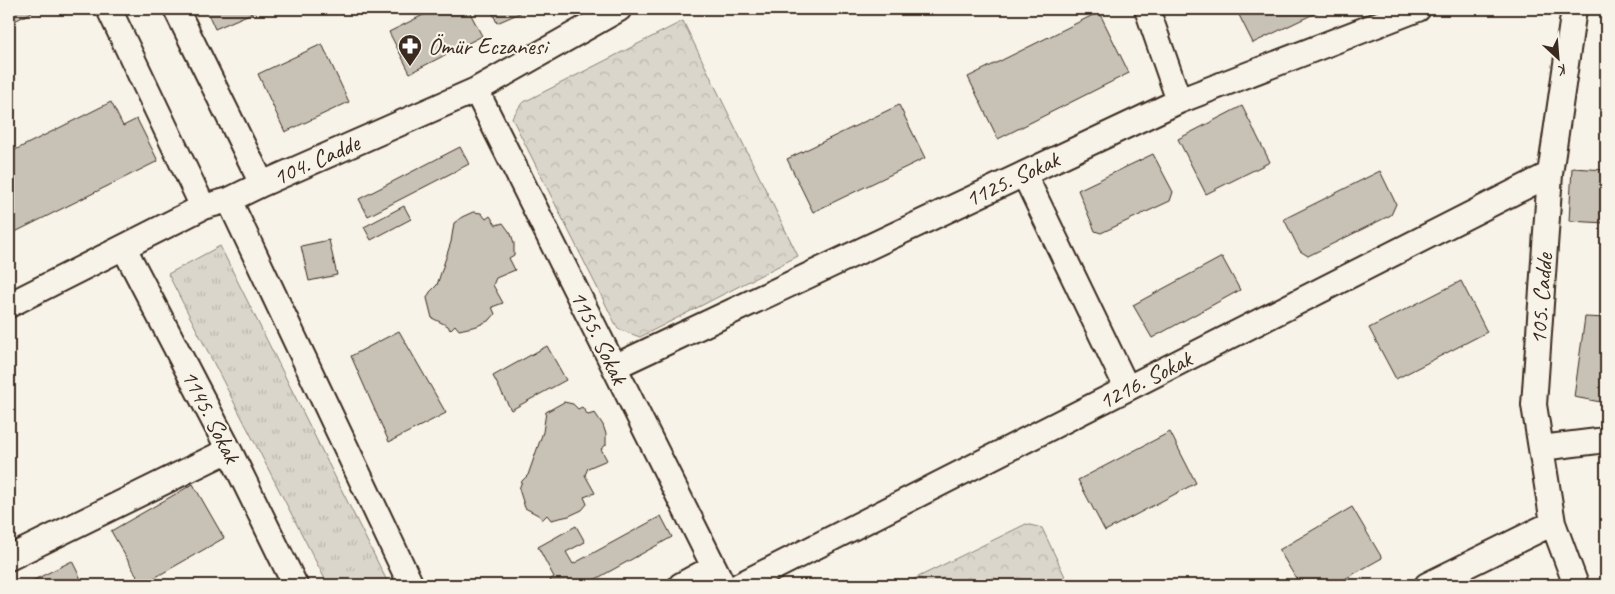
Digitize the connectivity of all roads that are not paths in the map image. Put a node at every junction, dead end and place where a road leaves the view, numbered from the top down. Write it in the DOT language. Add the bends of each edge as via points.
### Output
graph roads {
  1 [pos="109,9"];
  2 [pos="176,9"];
  3 [pos="619,9"];
  4 [pos="1147,9"];
  5 [pos="1418,9"];
  6 [pos="1574,9"];
  7 [pos="476,90"];
  8 [pos="1179,101"];
  9 [pos="1024,174"];
  10 [pos="1550,174"];
  11 [pos="262,184"];
  12 [pos="229,200"];
  13 [pos="203,207"];
  14 [pos="124,248"];
  15 [pos="9,305"];
  16 [pos="614,367"];
  17 [pos="1128,388"];
  18 [pos="1606,440"];
  19 [pos="1541,448"];
  20 [pos="229,450"];
  21 [pos="1553,523"];
  22 [pos="9,558"];
  23 [pos="718,576"];
  24 [pos="295,585"];
  25 [pos="411,585"];
  26 [pos="681,585"];
  27 [pos="740,585"];
  28 [pos="1428,585"];
  29 [pos="1576,585"];
  1 -- 13 [label="street"];
  2 -- 11 [label="street"];
  3 -- 7 [label="street, 104. Cadde"];
  4 -- 8 [label="street"];
  5 -- 8 [label="street, 1125. Sokak"];
  6 -- 10 [label="street, 105. Cadde"];
  7 -- 11 [label="street, 104. Cadde"];
  7 -- 16 [label="street, 1155. Sokak"];
  8 -- 9 [label="street, 1125. Sokak"];
  9 -- 16 [label="street, 1125. Sokak"];
  9 -- 17 [label="street"];
  10 -- 17 [label="street, 1216. Sokak"];
  10 -- 19 [label="street, 105. Cadde" via="1534,405"];
  11 -- 12 [label="street, 104. Cadde"];
  12 -- 13 [label="street, 104. Cadde"];
  12 -- 25 [label="street"];
  13 -- 14 [label="street, 104. Cadde"];
  14 -- 15 [label="street, 104. Cadde"];
  14 -- 20 [label="street, 1145. Sokak"];
  16 -- 23 [label="street, 1155. Sokak"];
  17 -- 27 [label="street, 1216. Sokak"];
  18 -- 19 [label="street"];
  19 -- 21 [label="street, 105. Cadde"];
  20 -- 22 [label="street"];
  20 -- 24 [label="street, 1145. Sokak"];
  21 -- 28 [label="street"];
  21 -- 29 [label="street, 105. Cadde"];
  23 -- 26 [label="street"];
}
